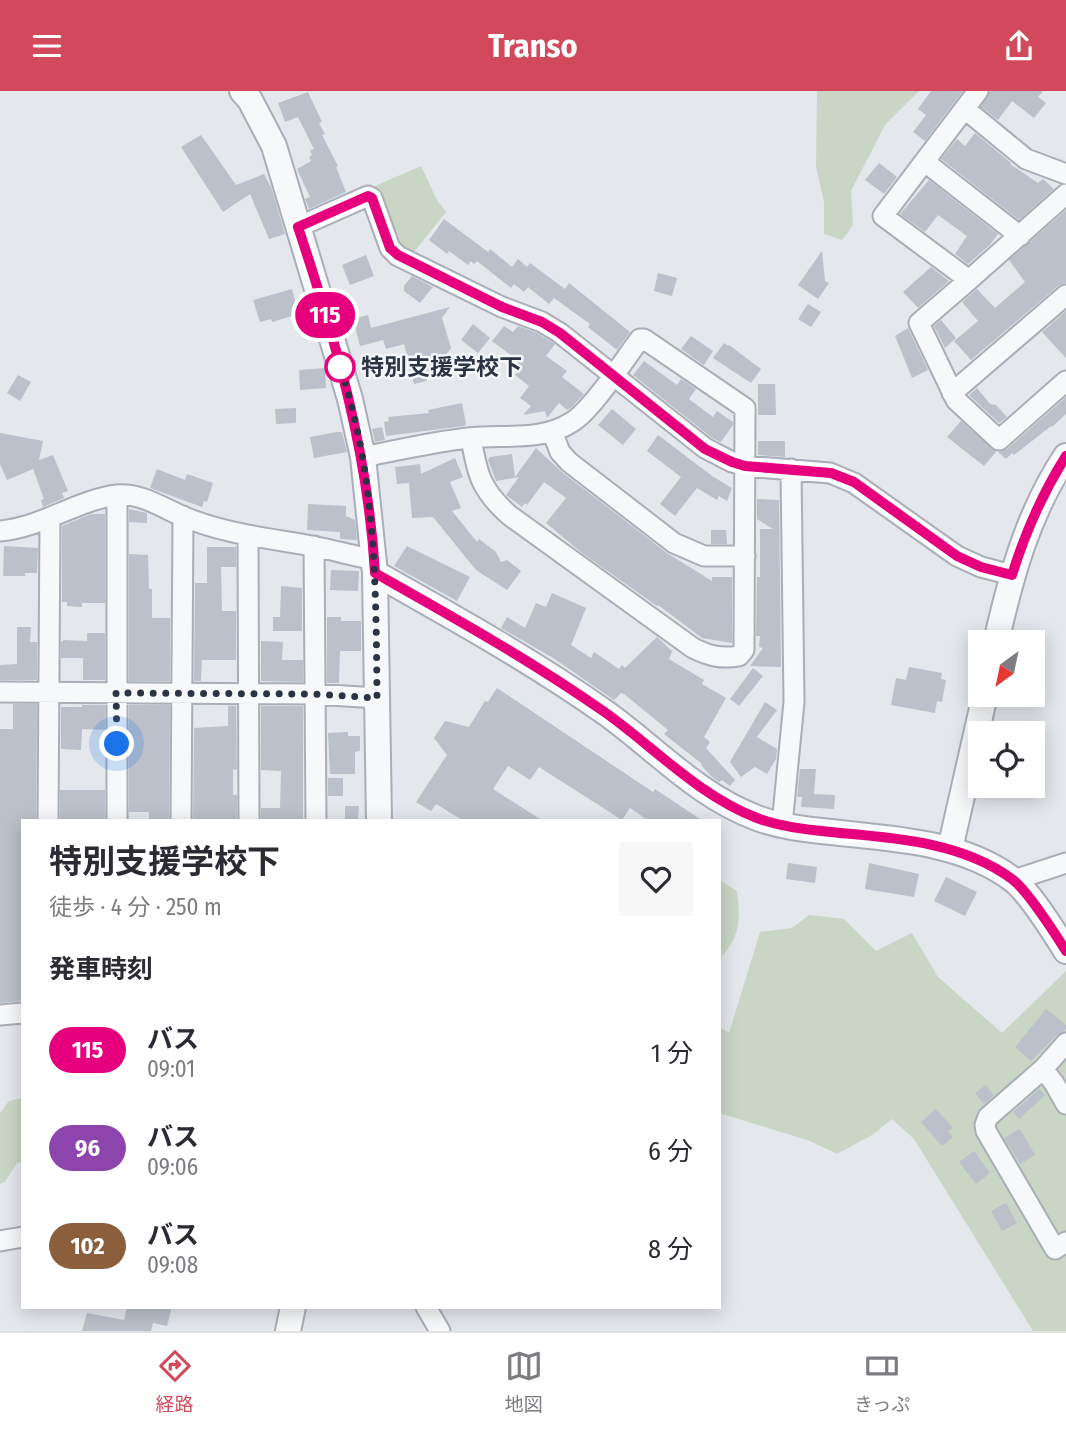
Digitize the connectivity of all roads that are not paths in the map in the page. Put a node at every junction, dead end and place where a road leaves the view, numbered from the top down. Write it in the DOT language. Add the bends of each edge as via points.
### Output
graph roads {
  1 [pos="242,91"];
  2 [pos="978,91"];
  3 [pos="965,109"];
  4 [pos="925,162"];
  5 [pos="1066,174"];
  6 [pos="1066,194"];
  7 [pos="298,227"];
  8 [pos="1020,236"];
  9 [pos="969,280"];
  10 [pos="1066,295"];
  11 [pos="613,375"];
  12 [pos="1066,381"];
  13 [pos="952,393"];
  14 [pos="552,431"];
  15 [pos="471,438"];
  16 [pos="1066,456"];
  17 [pos="363,457"];
  18 [pos="745,466"];
  19 [pos="792,469"];
  20 [pos="117,495"];
  21 [pos="183,516"];
  22 [pos="50,519"];
  23 [pos="0,531"];
  24 [pos="248,536"];
  25 [pos="314,546"];
  26 [pos="745,556"];
  27 [pos="375,567"];
  28 [pos="1012,575"];
  29 [pos="999,630"];
  30 [pos="0,692"];
  31 [pos="49,693"];
  32 [pos="116,693"];
  33 [pos="181,694"];
  34 [pos="314,694"];
  35 [pos="248,695"];
  36 [pos="377,698"];
  37 [pos="982,707"];
  38 [pos="48,819"];
  39 [pos="117,819"];
  40 [pos="181,819"];
  41 [pos="249,819"];
  42 [pos="316,819"];
  43 [pos="379,819"];
  44 [pos="782,825"];
  45 [pos="950,849"];
  46 [pos="1066,863"];
  47 [pos="1014,880"];
  48 [pos="1066,951"];
  49 [pos="21,1013"];
  50 [pos="0,1015"];
  51 [pos="1066,1042"];
  52 [pos="1042,1069"];
  53 [pos="1066,1104"];
  54 [pos="21,1237"];
  55 [pos="0,1241"];
  56 [pos="1066,1242"];
  57 [pos="293,1309"];
  58 [pos="427,1309"];
  59 [pos="288,1331"];
  60 [pos="440,1331"];
  1 -- 7 [label="street" via="274,146"];
  2 -- 3 [label="street"];
  3 -- 4 [label="street"];
  3 -- 5 [label="street" via="1026,159"];
  4 -- 8 [label="street"];
  4 -- 9 [label="street" via="883,216"];
  6 -- 8 [label="street"];
  7 -- 11 [label="street" via="368,196 390,248 398,255 542,322"];
  7 -- 17 [label="street"];
  8 -- 9 [label="street"];
  9 -- 13 [label="street" via="919,323"];
  10 -- 13 [label="street"];
  11 -- 14 [label="street" via="574,421"];
  11 -- 18 [label="street" via="705,449"];
  11 -- 18 [label="street" via="644,339 743,405"];
  12 -- 13 [label="street" via="999,440"];
  14 -- 15 [label="street"];
  14 -- 26 [label="street" via="560,453 569,462 674,543 704,556"];
  15 -- 17 [label="street"];
  15 -- 26 [label="street" via="479,478 492,500 653,621 709,655 739,656 744,650"];
  16 -- 28 [label="street" via="1037,508"];
  17 -- 27 [label="street"];
  18 -- 19 [label="street"];
  18 -- 26 [label="street"];
  19 -- 28 [label="street" via="831,473 854,482 957,556"];
  19 -- 44 [label="street" via="794,702"];
  20 -- 21 [label="street" via="148,500"];
  20 -- 22 [label="street"];
  20 -- 32 [label="street"];
  21 -- 24 [label="street"];
  21 -- 33 [label="street"];
  22 -- 23 [label="street"];
  22 -- 31 [label="street"];
  24 -- 25 [label="street"];
  24 -- 35 [label="street"];
  25 -- 27 [label="street"];
  25 -- 34 [label="street"];
  27 -- 36 [label="street"];
  27 -- 44 [label="street" via="606,713 705,791"];
  28 -- 29 [label="street"];
  30 -- 31 [label="street"];
  31 -- 32 [label="street"];
  31 -- 38 [label="street"];
  32 -- 33 [label="street"];
  32 -- 39 [label="street"];
  33 -- 35 [label="street"];
  33 -- 40 [label="street"];
  34 -- 35 [label="street"];
  34 -- 36 [label="street"];
  34 -- 42 [label="street"];
  35 -- 41 [label="street"];
  36 -- 43 [label="street"];
  37 -- 45 [label="street"];
  44 -- 45 [label="street"];
  45 -- 47 [label="street"];
  46 -- 47 [label="street"];
  47 -- 48 [label="street"];
  49 -- 50 [label="street"];
  51 -- 52 [label="street"];
  52 -- 53 [label="street"];
  52 -- 56 [label="street" via="988,1117 985,1125 1055,1249"];
  54 -- 55 [label="street"];
  57 -- 59 [label="street"];
  58 -- 60 [label="street"];
}
